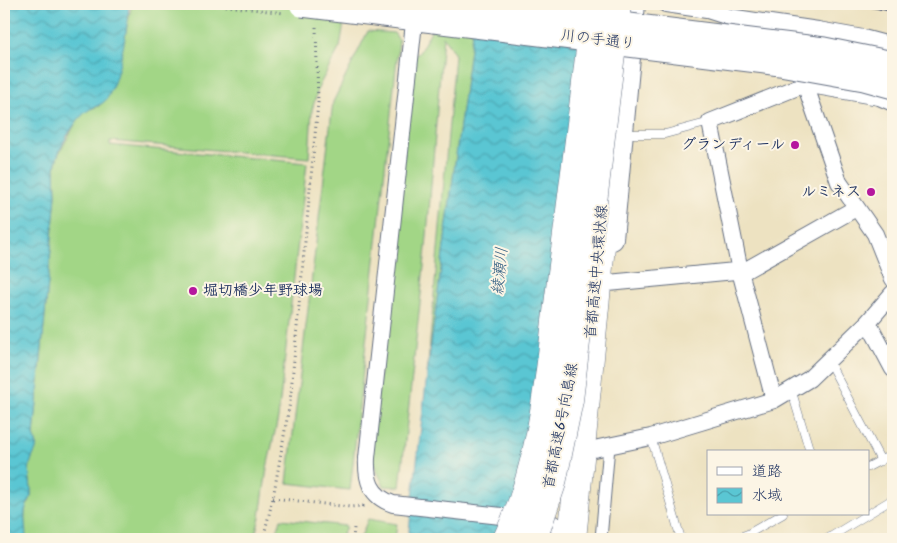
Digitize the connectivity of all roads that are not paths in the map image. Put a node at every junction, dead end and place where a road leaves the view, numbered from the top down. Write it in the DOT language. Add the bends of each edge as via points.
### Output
graph roads {
  1 [pos="302,4"];
  2 [pos="453,4"];
  3 [pos="595,4"];
  4 [pos="617,4"];
  5 [pos="634,4"];
  6 [pos="666,4"];
  7 [pos="706,7"];
  8 [pos="416,14"];
  9 [pos="818,30"];
  10 [pos="893,46"];
  11 [pos="893,64"];
  12 [pos="599,72"];
  13 [pos="805,84"];
  14 [pos="893,86"];
  15 [pos="893,103"];
  16 [pos="710,122"];
  17 [pos="623,134"];
  18 [pos="856,208"];
  19 [pos="740,271"];
  20 [pos="893,279"];
  21 [pos="608,283"];
  22 [pos="893,293"];
  23 [pos="868,322"];
  24 [pos="828,360"];
  25 [pos="893,369"];
  26 [pos="791,389"];
  27 [pos="774,400"];
  28 [pos="651,437"];
  29 [pos="599,448"];
  30 [pos="809,450"];
  31 [pos="893,454"];
  32 [pos="880,461"];
  33 [pos="870,466"];
  34 [pos="893,499"];
  35 [pos="870,513"];
  36 [pos="780,516"];
  37 [pos="865,516"];
  38 [pos="543,533"];
  39 [pos="507,539"];
  40 [pos="561,539"];
  41 [pos="572,539"];
  42 [pos="580,539"];
  43 [pos="601,539"];
  44 [pos="681,539"];
  45 [pos="734,539"];
  46 [pos="826,539"];
  1 -- 8 [label="main road, 川の手通り, bridge"];
  2 -- 11 [label="main road, 川の手通り, bridge" via="824,50"];
  3 -- 12 [label="highway, 首都高速中央環状線, bridge"];
  4 -- 12 [label="highway, 首都高速中央環状線, bridge"];
  5 -- 17 [label="main road"];
  6 -- 7 [label="street"];
  7 -- 9 [label="street" via="729,17"];
  8 -- 14 [label="main road, 川の手通り, bridge" via="780,63"];
  8 -- 38 [label="street, bridge" via="367,458 368,482 389,503"];
  9 -- 10 [label="street"];
  9 -- 13 [label="street"];
  12 -- 38 [label="highway, 首都高速6号向島線, bridge" via="569,400"];
  12 -- 39 [label="highway, 首都高速中央環状線, bridge" via="539,438 522,502"];
  12 -- 41 [label="highway, 首都高速中央環状線, bridge" via="601,246"];
  13 -- 15 [label="street" via="879,97"];
  13 -- 16 [label="street"];
  13 -- 18 [label="street" via="839,182"];
  16 -- 17 [label="lane" via="665,134"];
  16 -- 19 [label="street"];
  17 -- 21 [label="main road"];
  18 -- 19 [label="street"];
  18 -- 20 [label="street" via="875,234"];
  19 -- 21 [label="street"];
  19 -- 27 [label="street"];
  21 -- 29 [label="main road"];
  22 -- 23 [label="street"];
  23 -- 24 [label="street"];
  23 -- 25 [label="street"];
  24 -- 26 [label="street" via="809,379"];
  24 -- 32 [label="lane"];
  26 -- 27 [label="street"];
  26 -- 30 [label="lane"];
  27 -- 28 [label="street"];
  28 -- 29 [label="street"];
  28 -- 44 [label="lane"];
  29 -- 42 [label="main road"];
  29 -- 43 [label="street"];
  31 -- 32 [label="lane"];
  32 -- 33 [label="lane"];
  34 -- 35 [label="lane"];
  36 -- 45 [label="lane"];
  37 -- 46 [label="lane"];
  38 -- 40 [label="street" via="558,526"];
}
